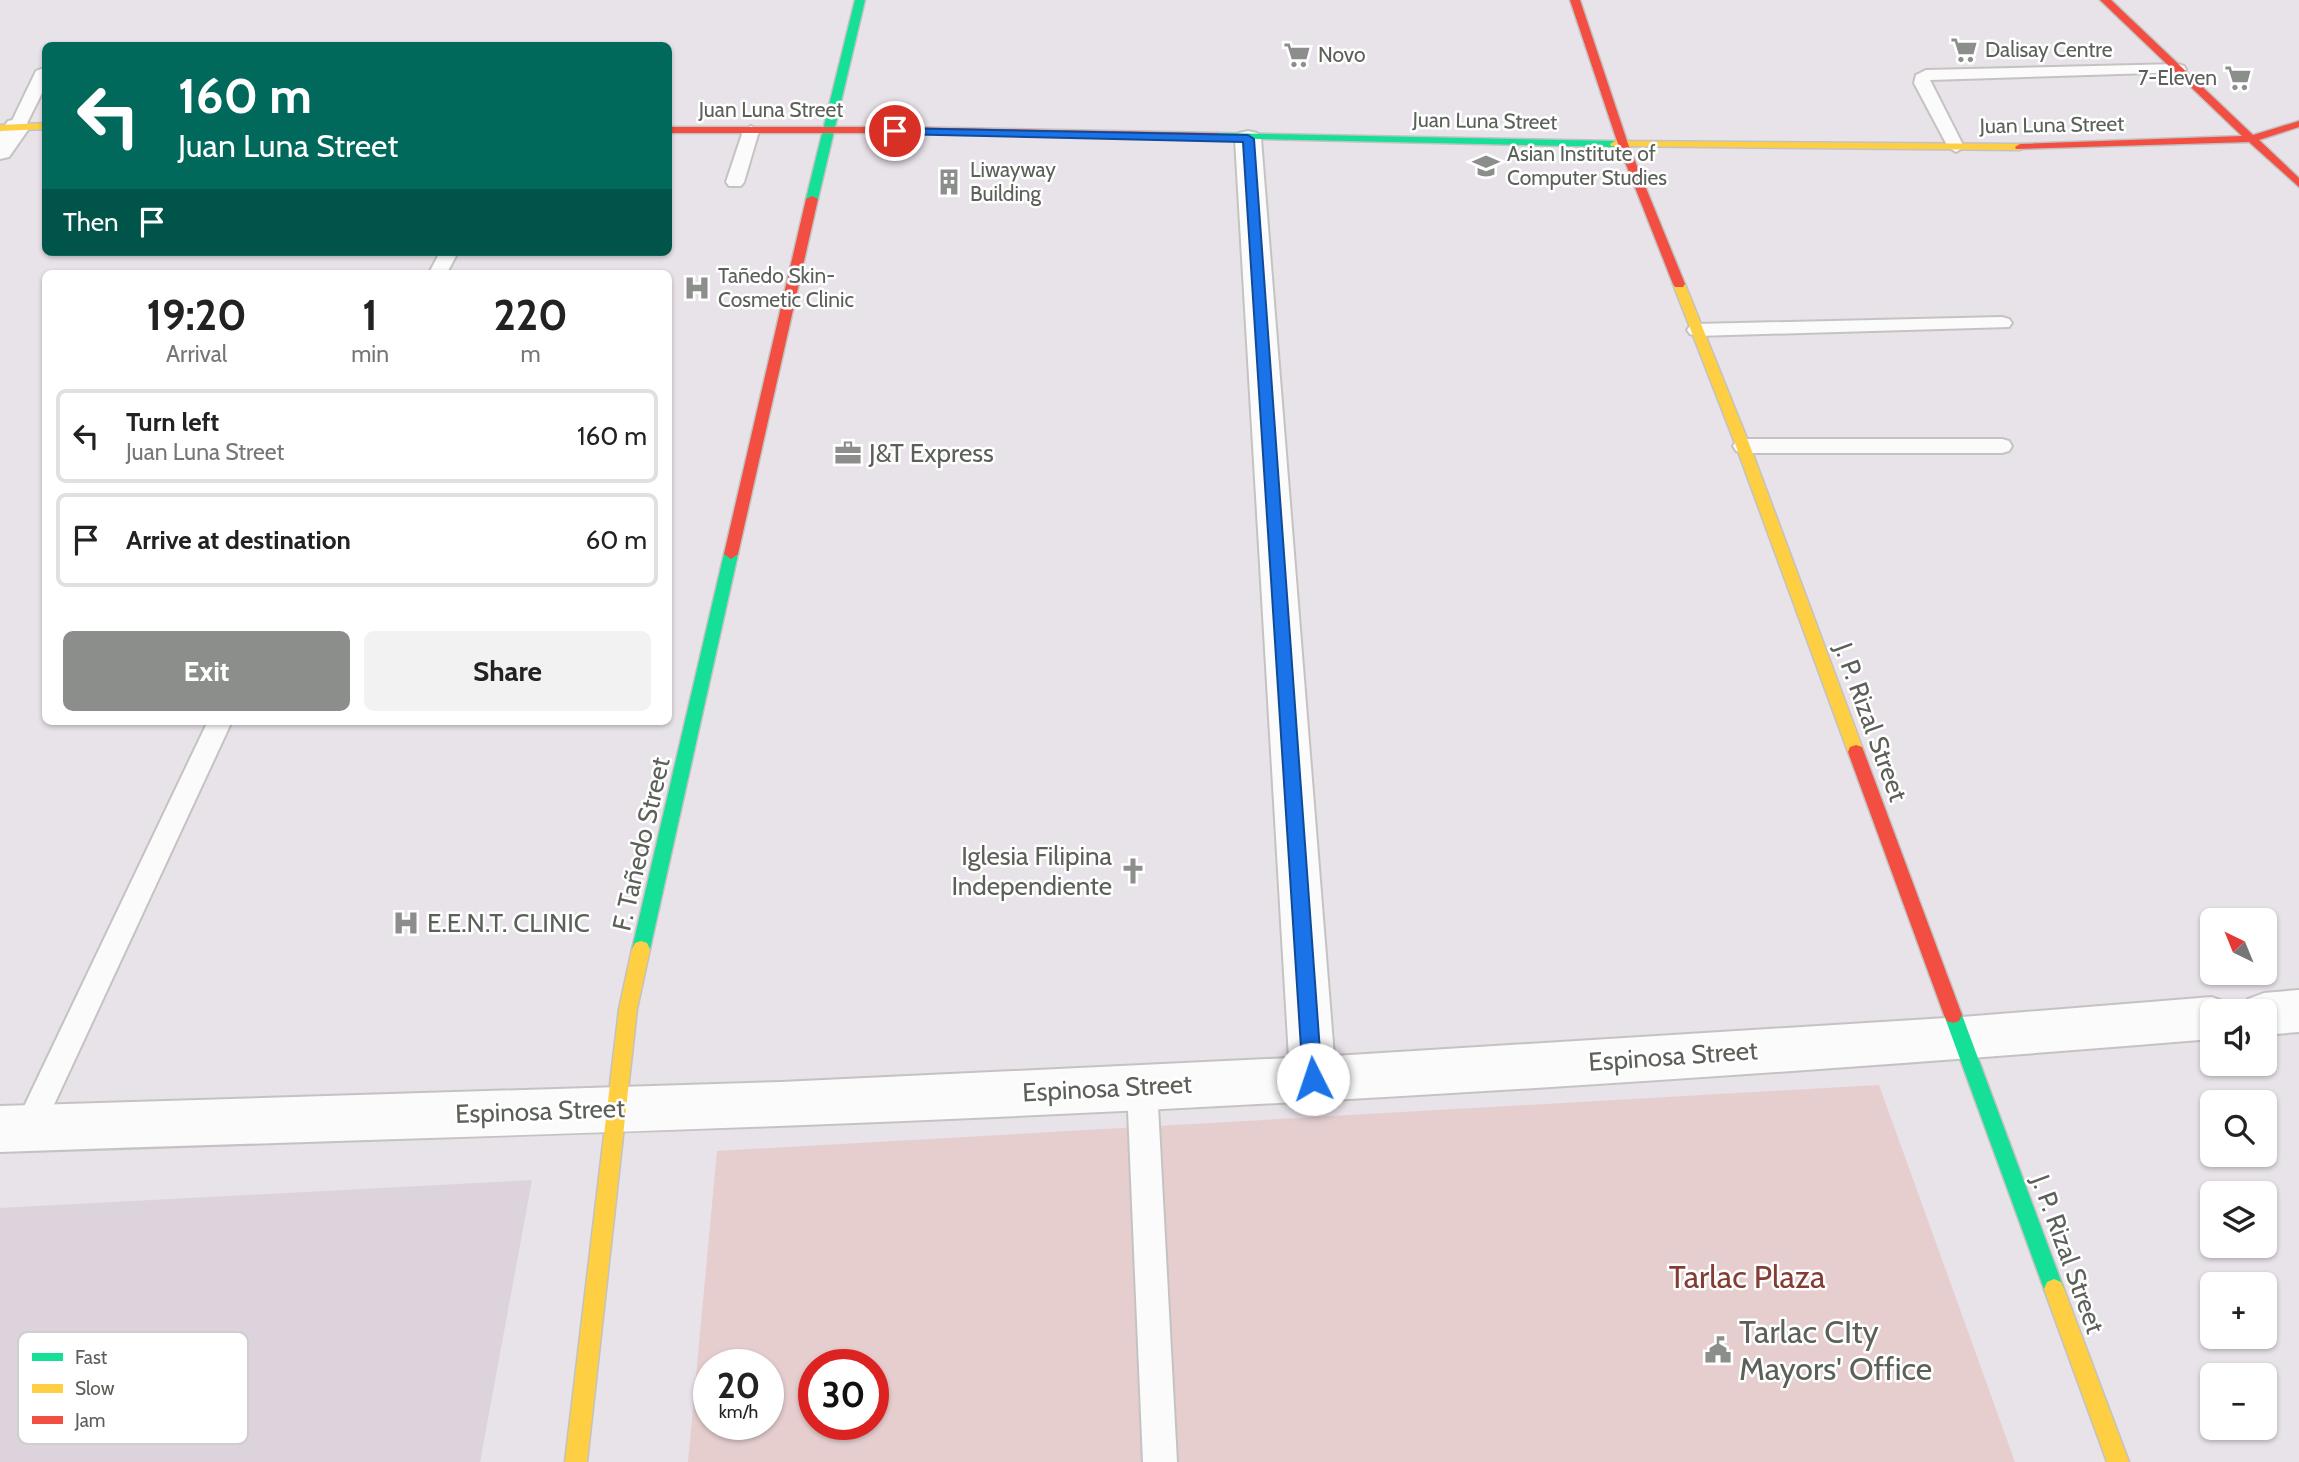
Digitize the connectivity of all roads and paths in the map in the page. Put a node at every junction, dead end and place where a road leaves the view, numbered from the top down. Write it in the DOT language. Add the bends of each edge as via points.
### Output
graph roads {
  1 [pos="860,0"];
  2 [pos="1575,0"];
  3 [pos="2105,0"];
  4 [pos="2178,69"];
  5 [pos="42,74"];
  6 [pos="2299,124"];
  7 [pos="42,126"];
  8 [pos="9,128"];
  9 [pos="672,130"];
  10 [pos="751,131"];
  11 [pos="827,131"];
  12 [pos="1248,139"];
  13 [pos="2251,139"];
  14 [pos="1623,144"];
  15 [pos="1956,147"];
  16 [pos="0,150"];
  17 [pos="735,182"];
  18 [pos="2299,184"];
  19 [pos="2002,323"];
  20 [pos="1697,330"];
  21 [pos="1743,446"];
  22 [pos="2002,446"];
  23 [pos="218,725"];
  24 [pos="2299,1011"];
  25 [pos="2277,1013"];
  26 [pos="2200,1019"];
  27 [pos="1962,1038"];
  28 [pos="1313,1079"];
  29 [pos="1142,1087"];
  30 [pos="617,1109"];
  31 [pos="15,1128"];
  32 [pos="576,1462"];
  33 [pos="1160,1462"];
  34 [pos="2118,1462"];
  1 -- 11 [label="main road, F. Tañedo Street"];
  2 -- 14 [label="main road, J. P. Rizal Street"];
  3 -- 4 [label="main road"];
  4 -- 13 [label="main road"];
  4 -- 15 [label="lane" via="1926,75 1922,83"];
  5 -- 8 [label="lane"];
  6 -- 13 [label="main road, Juan Luna Street"];
  7 -- 8 [label="main road"];
  8 -- 16 [label="street"];
  9 -- 10 [label="main road, Juan Luna Street"];
  10 -- 11 [label="main road, Juan Luna Street"];
  10 -- 17 [label="lane"];
  11 -- 12 [label="main road, Juan Luna Street"];
  11 -- 30 [label="main road, F. Tañedo Street" via="628,1009"];
  12 -- 14 [label="main road, Juan Luna Street"];
  12 -- 28 [label="street"];
  13 -- 15 [label="main road, Juan Luna Street"];
  13 -- 18 [label="main road"];
  14 -- 15 [label="main road, Juan Luna Street"];
  14 -- 20 [label="main road, J. P. Rizal Street"];
  19 -- 20 [label="lane"];
  20 -- 21 [label="main road, J. P. Rizal Street"];
  21 -- 22 [label="lane"];
  21 -- 27 [label="main road, J. P. Rizal Street"];
  23 -- 31 [label="lane"];
  24 -- 25 [label="street"];
  26 -- 27 [label="street, Espinosa Street"];
  27 -- 28 [label="street, Espinosa Street"];
  27 -- 34 [label="main road, J. P. Rizal Street"];
  28 -- 29 [label="street, Espinosa Street"];
  29 -- 30 [label="street, Espinosa Street"];
  29 -- 33 [label="lane"];
  30 -- 31 [label="street, Espinosa Street"];
  30 -- 32 [label="main road, F. Tañedo Street"];
}
